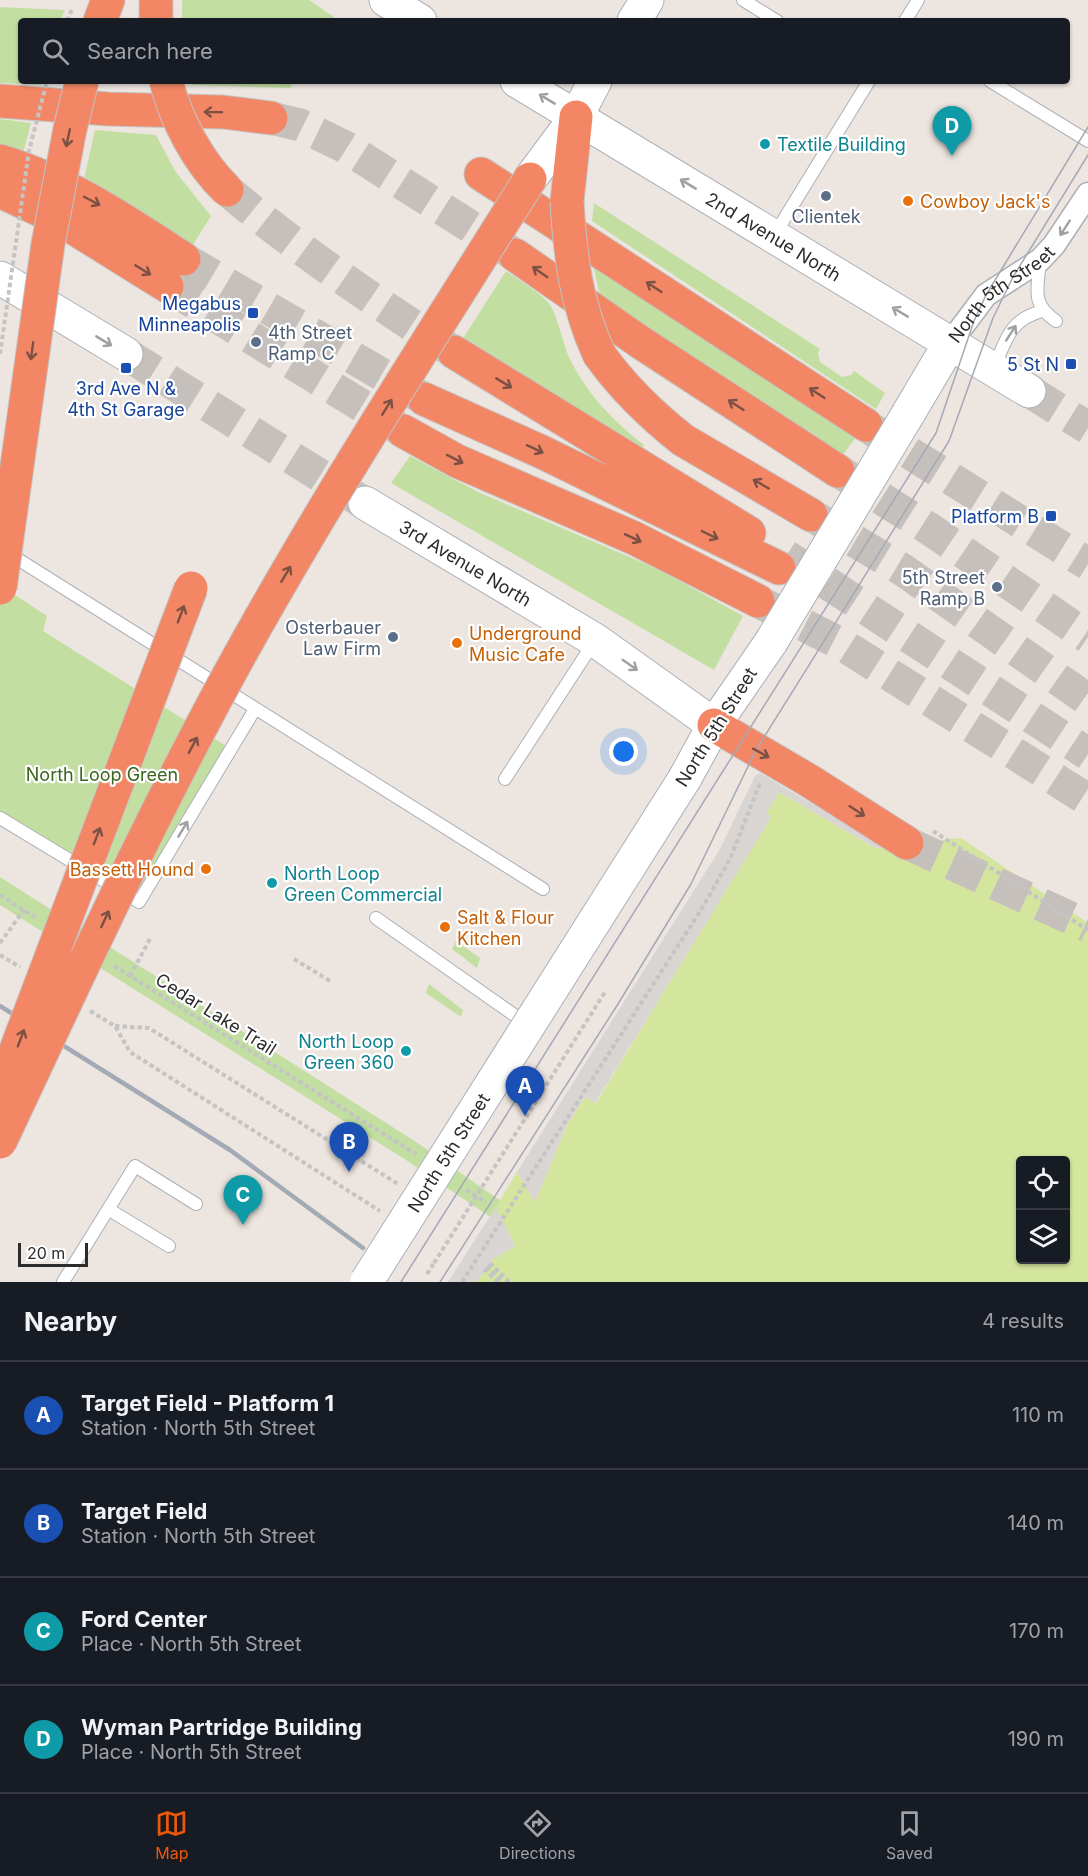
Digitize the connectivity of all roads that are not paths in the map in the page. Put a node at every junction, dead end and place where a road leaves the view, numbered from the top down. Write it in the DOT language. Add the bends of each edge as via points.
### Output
graph roads {
  1 [pos="156,0"];
  2 [pos="386,0"];
  3 [pos="647,0"];
  4 [pos="743,0"];
  5 [pos="918,0"];
  6 [pos="156,18"];
  7 [pos="415,18"];
  8 [pos="636,18"];
  9 [pos="772,18"];
  10 [pos="907,18"];
  11 [pos="81,84"];
  12 [pos="167,84"];
  13 [pos="522,84"];
  14 [pos="593,84"];
  15 [pos="867,84"];
  16 [pos="995,84"];
  17 [pos="0,101"];
  18 [pos="576,117"];
  19 [pos="271,118"];
  20 [pos="1088,141"];
  21 [pos="0,161"];
  22 [pos="481,174"];
  23 [pos="531,179"];
  24 [pos="227,190"];
  25 [pos="0,191"];
  26 [pos="1088,194"];
  27 [pos="774,236"];
  28 [pos="515,255"];
  29 [pos="1040,260"];
  30 [pos="0,278"];
  31 [pos="1042,311"];
  32 [pos="1056,321"];
  33 [pos="950,343"];
  34 [pos="454,352"];
  35 [pos="126,354"];
  36 [pos="994,369"];
  37 [pos="1029,391"];
  38 [pos="424,399"];
  39 [pos="866,425"];
  40 [pos="403,431"];
  41 [pos="838,471"];
  42 [pos="365,503"];
  43 [pos="811,515"];
  44 [pos="0,548"];
  45 [pos="0,588"];
  46 [pos="191,588"];
  47 [pos="758,601"];
  48 [pos="595,640"];
  49 [pos="255,709"];
  50 [pos="714,725"];
  51 [pos="505,779"];
  52 [pos="0,818"];
  53 [pos="919,836"];
  54 [pos="543,889"];
  55 [pos="376,918"];
  56 [pos="528,1025"];
  57 [pos="0,1092"];
  58 [pos="0,1142"];
  59 [pos="196,1204"];
  60 [pos="108,1209"];
  61 [pos="169,1246"];
  62 [pos="367,1281"];
  63 [pos="63,1282"];
  1 -- 6 [label="highway"];
  2 -- 7 [label="street"];
  3 -- 8 [label="street"];
  4 -- 9 [label="lane"];
  5 -- 10 [label="lane"];
  11 -- 45 [label="highway, one-way, bridge" via="48,244"];
  12 -- 24 [label="highway, bridge" via="188,137 213,177"];
  18 -- 13 [label="street, 2nd Avenue North, one-way"];
  14 -- 18 [label="street"];
  15 -- 27 [label="lane"];
  16 -- 20 [label="lane"];
  19 -- 17 [label="highway, one-way"];
  18 -- 23 [label="street"];
  27 -- 18 [label="street, 2nd Avenue North, one-way"];
  43 -- 18 [label="highway, one-way, bridge" via="664,426 628,392 599,354 576,288 567,201"];
  21 -- 25 [label="highway" via="109,210 176,272"];
  39 -- 22 [label="highway, one-way"];
  58 -- 23 [label="highway, one-way, bridge" via="146,832 270,600"];
  26 -- 29 [label="street, North 5th Street, one-way"];
  33 -- 27 [label="street, 2nd Avenue North, one-way"];
  41 -- 28 [label="highway, one-way"];
  29 -- 31 [label="lane" via="1037,303"];
  29 -- 33 [label="street, North 5th Street" via="986,295"];
  30 -- 35 [label="street, one-way"];
  31 -- 32 [label="lane"];
  36 -- 31 [label="lane, one-way" via="1011,329 1026,315"];
  33 -- 36 [label="street, 2nd Avenue North"];
  33 -- 50 [label="street, North 5th Street, bridge" via="771,642"];
  34 -- 38 [label="highway" via="782,562"];
  36 -- 37 [label="street, 2nd Avenue North"];
  40 -- 47 [label="highway, one-way" via="477,470 634,538"];
  42 -- 48 [label="street, 3rd Avenue North"];
  44 -- 49 [label="lane"];
  57 -- 46 [label="highway, one-way, bridge"];
  48 -- 50 [label="street, 3rd Avenue North, one-way"];
  48 -- 51 [label="lane"];
  52 -- 49 [label="lane, one-way" via="140,902"];
  49 -- 54 [label="lane"];
  50 -- 53 [label="highway, one-way" via="808,780"];
  50 -- 56 [label="street, North 5th Street, bridge" via="685,778"];
  55 -- 56 [label="lane"];
  56 -- 62 [label="street, North 5th Street, bridge"];
  59 -- 60 [label="lane" via="135,1166"];
  60 -- 61 [label="lane"];
  60 -- 63 [label="lane"];
}
